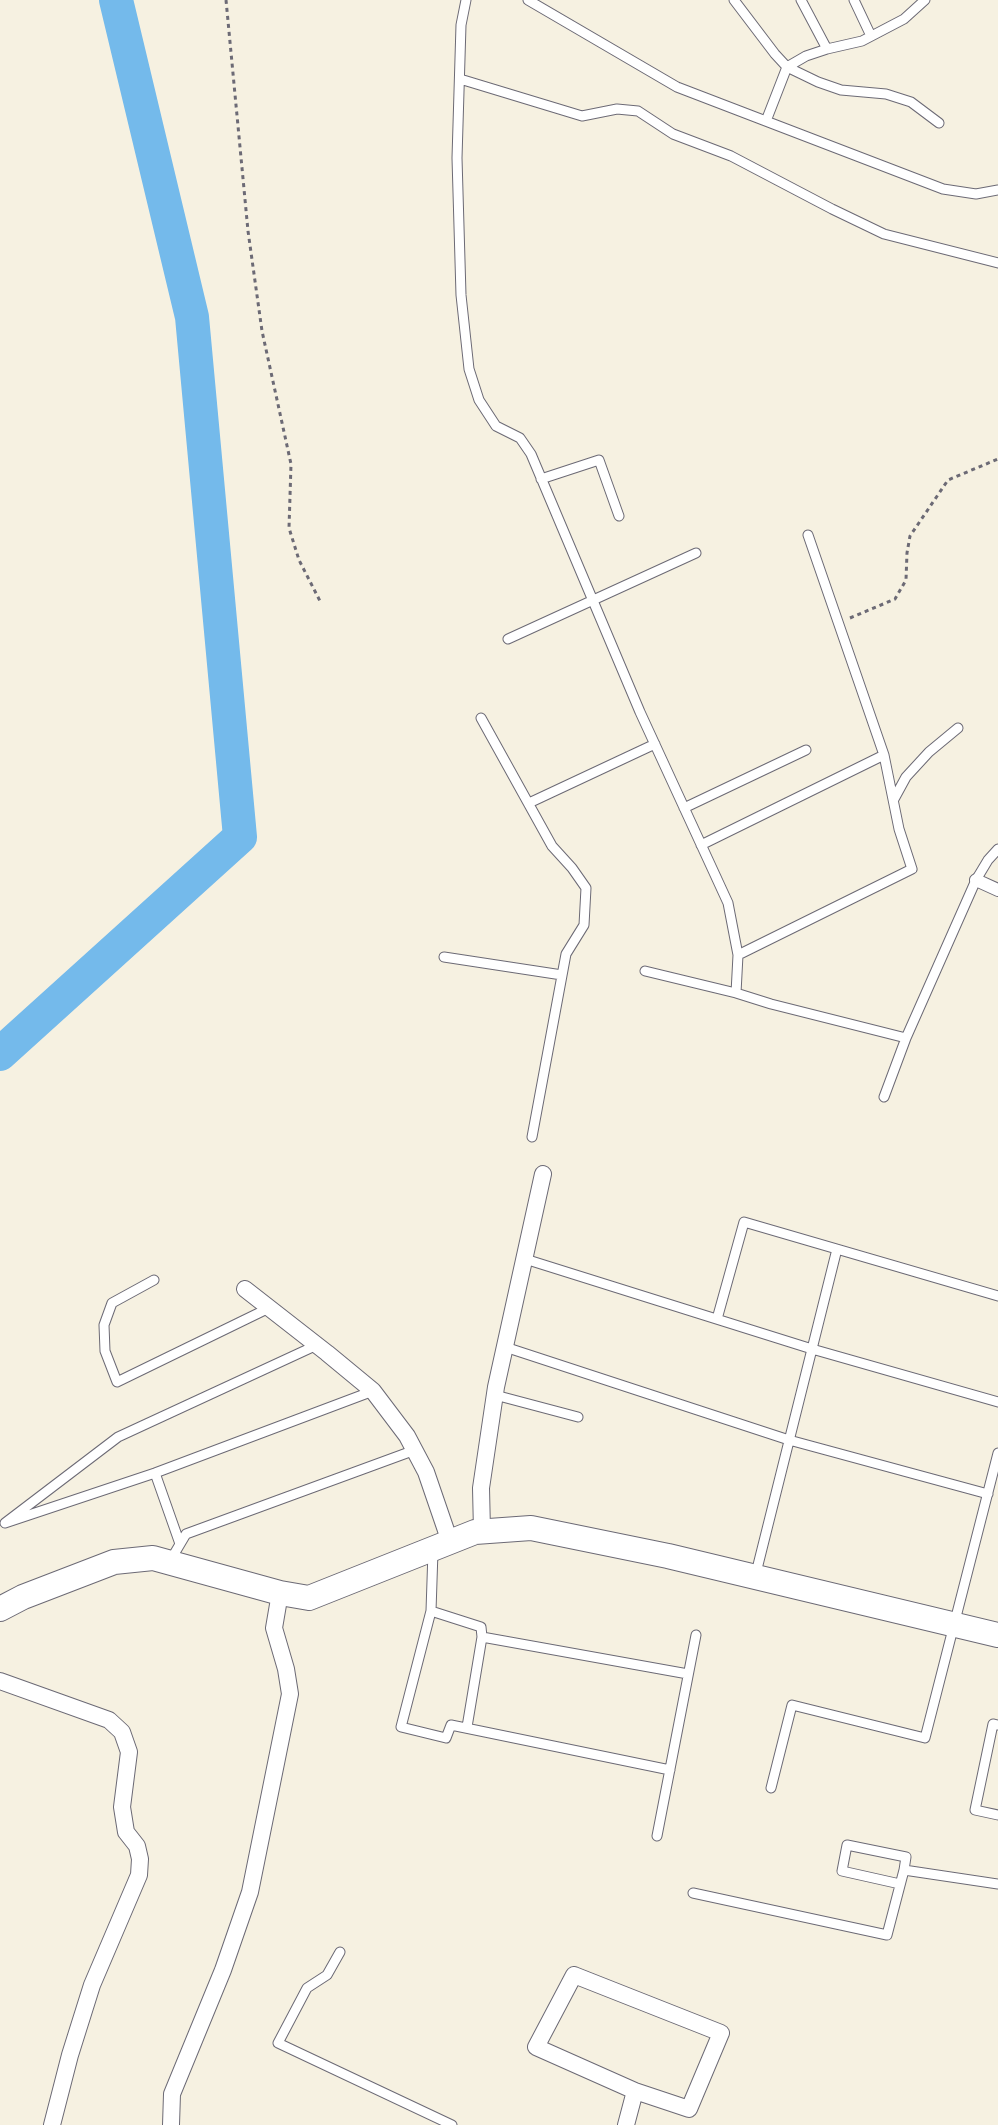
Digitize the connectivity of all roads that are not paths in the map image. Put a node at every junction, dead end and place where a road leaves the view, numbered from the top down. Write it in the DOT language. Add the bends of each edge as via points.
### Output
graph roads {
  1 [pos="466,0"];
  2 [pos="528,0"];
  3 [pos="734,0"];
  4 [pos="801,0"];
  5 [pos="854,0"];
  6 [pos="925,0"];
  7 [pos="871,36"];
  8 [pos="827,48"];
  9 [pos="787,67"];
  10 [pos="460,79"];
  11 [pos="766,121"];
  12 [pos="939,123"];
  13 [pos="998,190"];
  14 [pos="998,263"];
  15 [pos="541,479"];
  16 [pos="619,516"];
  17 [pos="808,535"];
  18 [pos="696,554"];
  19 [pos="593,600"];
  20 [pos="508,639"];
  21 [pos="481,718"];
  22 [pos="958,728"];
  23 [pos="655,744"];
  24 [pos="806,750"];
  25 [pos="884,755"];
  26 [pos="894,799"];
  27 [pos="529,803"];
  28 [pos="684,808"];
  29 [pos="701,845"];
  30 [pos="998,849"];
  31 [pos="976,880"];
  32 [pos="998,890"];
  33 [pos="738,955"];
  34 [pos="444,957"];
  35 [pos="645,971"];
  36 [pos="562,975"];
  37 [pos="736,993"];
  38 [pos="906,1038"];
  39 [pos="884,1097"];
  40 [pos="532,1137"];
  41 [pos="543,1174"];
  42 [pos="837,1249"];
  43 [pos="524,1258"];
  44 [pos="154,1280"];
  45 [pos="245,1290"];
  46 [pos="998,1296"];
  47 [pos="270,1308"];
  48 [pos="717,1319"];
  49 [pos="317,1345"];
  50 [pos="505,1348"];
  51 [pos="812,1349"];
  52 [pos="373,1391"];
  53 [pos="495,1395"];
  54 [pos="998,1402"];
  55 [pos="578,1417"];
  56 [pos="789,1440"];
  57 [pos="414,1450"];
  58 [pos="998,1453"];
  59 [pos="155,1473"];
  60 [pos="988,1494"];
  61 [pos="482,1532"];
  62 [pos="442,1545"];
  63 [pos="175,1553"];
  64 [pos="755,1577"];
  65 [pos="280,1593"];
  66 [pos="0,1609"];
  67 [pos="431,1611"];
  68 [pos="954,1624"];
  69 [pos="696,1635"];
  70 [pos="998,1635"];
  71 [pos="482,1637"];
  72 [pos="688,1674"];
  73 [pos="0,1681"];
  74 [pos="998,1725"];
  75 [pos="467,1727"];
  76 [pos="670,1770"];
  77 [pos="771,1788"];
  78 [pos="998,1815"];
  79 [pos="657,1836"];
  80 [pos="904,1870"];
  81 [pos="900,1884"];
  82 [pos="998,1884"];
  83 [pos="693,1892"];
  84 [pos="340,1952"];
  85 [pos="635,2091"];
  86 [pos="52,2125"];
  87 [pos="171,2125"];
  88 [pos="452,2125"];
  89 [pos="626,2125"];
  1 -- 10 [label="lane"];
  2 -- 11 [label="lane" via="677,87"];
  3 -- 9 [label="lane"];
  4 -- 8 [label="lane"];
  5 -- 7 [label="lane"];
  6 -- 7 [label="lane" via="904,18"];
  7 -- 8 [label="lane"];
  8 -- 9 [label="lane"];
  9 -- 11 [label="lane"];
  9 -- 12 [label="lane" via="841,90 886,94 911,102"];
  10 -- 14 [label="lane" via="582,116 617,109 638,111 673,134 732,156 884,234"];
  10 -- 15 [label="lane" via="457,158 461,295 469,370 479,400 496,426 520,438"];
  11 -- 13 [label="lane" via="943,189 976,194"];
  15 -- 16 [label="lane" via="599,460"];
  15 -- 19 [label="lane"];
  17 -- 25 [label="lane"];
  18 -- 19 [label="lane"];
  19 -- 20 [label="lane"];
  19 -- 23 [label="lane"];
  21 -- 27 [label="lane"];
  22 -- 26 [label="lane" via="929,752"];
  23 -- 27 [label="lane"];
  23 -- 28 [label="lane"];
  24 -- 28 [label="lane"];
  25 -- 26 [label="lane"];
  25 -- 29 [label="lane"];
  26 -- 33 [label="lane" via="899,829 912,868"];
  27 -- 36 [label="lane" via="552,846 586,888 584,925 566,954"];
  28 -- 29 [label="lane"];
  29 -- 33 [label="lane" via="728,903"];
  30 -- 31 [label="lane"];
  31 -- 32 [label="street"];
  31 -- 38 [label="lane"];
  33 -- 37 [label="lane"];
  34 -- 36 [label="lane"];
  35 -- 37 [label="lane"];
  36 -- 40 [label="lane"];
  37 -- 38 [label="lane"];
  38 -- 39 [label="lane"];
  41 -- 43 [label="street"];
  42 -- 46 [label="lane"];
  42 -- 48 [label="lane" via="744,1222"];
  42 -- 51 [label="lane"];
  43 -- 48 [label="lane"];
  43 -- 50 [label="street"];
  44 -- 47 [label="lane" via="112,1303 104,1326 105,1351 117,1382"];
  45 -- 47 [label="street"];
  47 -- 49 [label="street"];
  48 -- 51 [label="lane"];
  49 -- 52 [label="street"];
  49 -- 59 [label="lane" via="118,1437 5,1523"];
  50 -- 53 [label="street"];
  50 -- 56 [label="lane"];
  51 -- 54 [label="lane"];
  51 -- 56 [label="lane"];
  52 -- 57 [label="street"];
  52 -- 59 [label="lane"];
  53 -- 55 [label="lane"];
  53 -- 61 [label="street" via="481,1488"];
  56 -- 60 [label="lane"];
  56 -- 64 [label="lane"];
  57 -- 62 [label="street" via="426,1472"];
  57 -- 63 [label="lane" via="186,1534"];
  58 -- 60 [label="lane"];
  59 -- 63 [label="lane"];
  60 -- 68 [label="lane"];
  61 -- 62 [label="main road"];
  61 -- 64 [label="main road" via="531,1528"];
  62 -- 65 [label="main road" via="309,1598"];
  62 -- 67 [label="lane"];
  63 -- 65 [label="main road"];
  63 -- 66 [label="main road" via="114,1562 22,1597"];
  64 -- 68 [label="main road"];
  65 -- 87 [label="street" via="274,1628 290,1694 250,1892 220,1978 172,2094"];
  67 -- 71 [label="lane" via="481,1628"];
  67 -- 75 [label="lane" via="401,1727 446,1738 451,1725"];
  68 -- 70 [label="main road"];
  68 -- 77 [label="lane" via="925,1738 792,1705"];
  69 -- 72 [label="lane"];
  71 -- 72 [label="lane"];
  71 -- 75 [label="lane"];
  72 -- 76 [label="lane"];
  73 -- 86 [label="street" via="109,1720 122,1732 129,1752 122,1807 126,1832 137,1846 140,1859 138,1876 92,1985"];
  74 -- 78 [label="lane" via="993,1724 975,1810"];
  75 -- 76 [label="lane"];
  76 -- 79 [label="lane"];
  80 -- 81 [label="lane"];
  80 -- 81 [label="lane" via="906,1857 848,1845 842,1870"];
  80 -- 82 [label="lane"];
  81 -- 83 [label="lane" via="887,1935"];
  84 -- 88 [label="lane" via="326,1975 307,1988 278,2043"];
  85 -- 85 [label="street" via="689,2109 721,2033 574,1975 536,2047"];
  85 -- 89 [label="street"];
}
